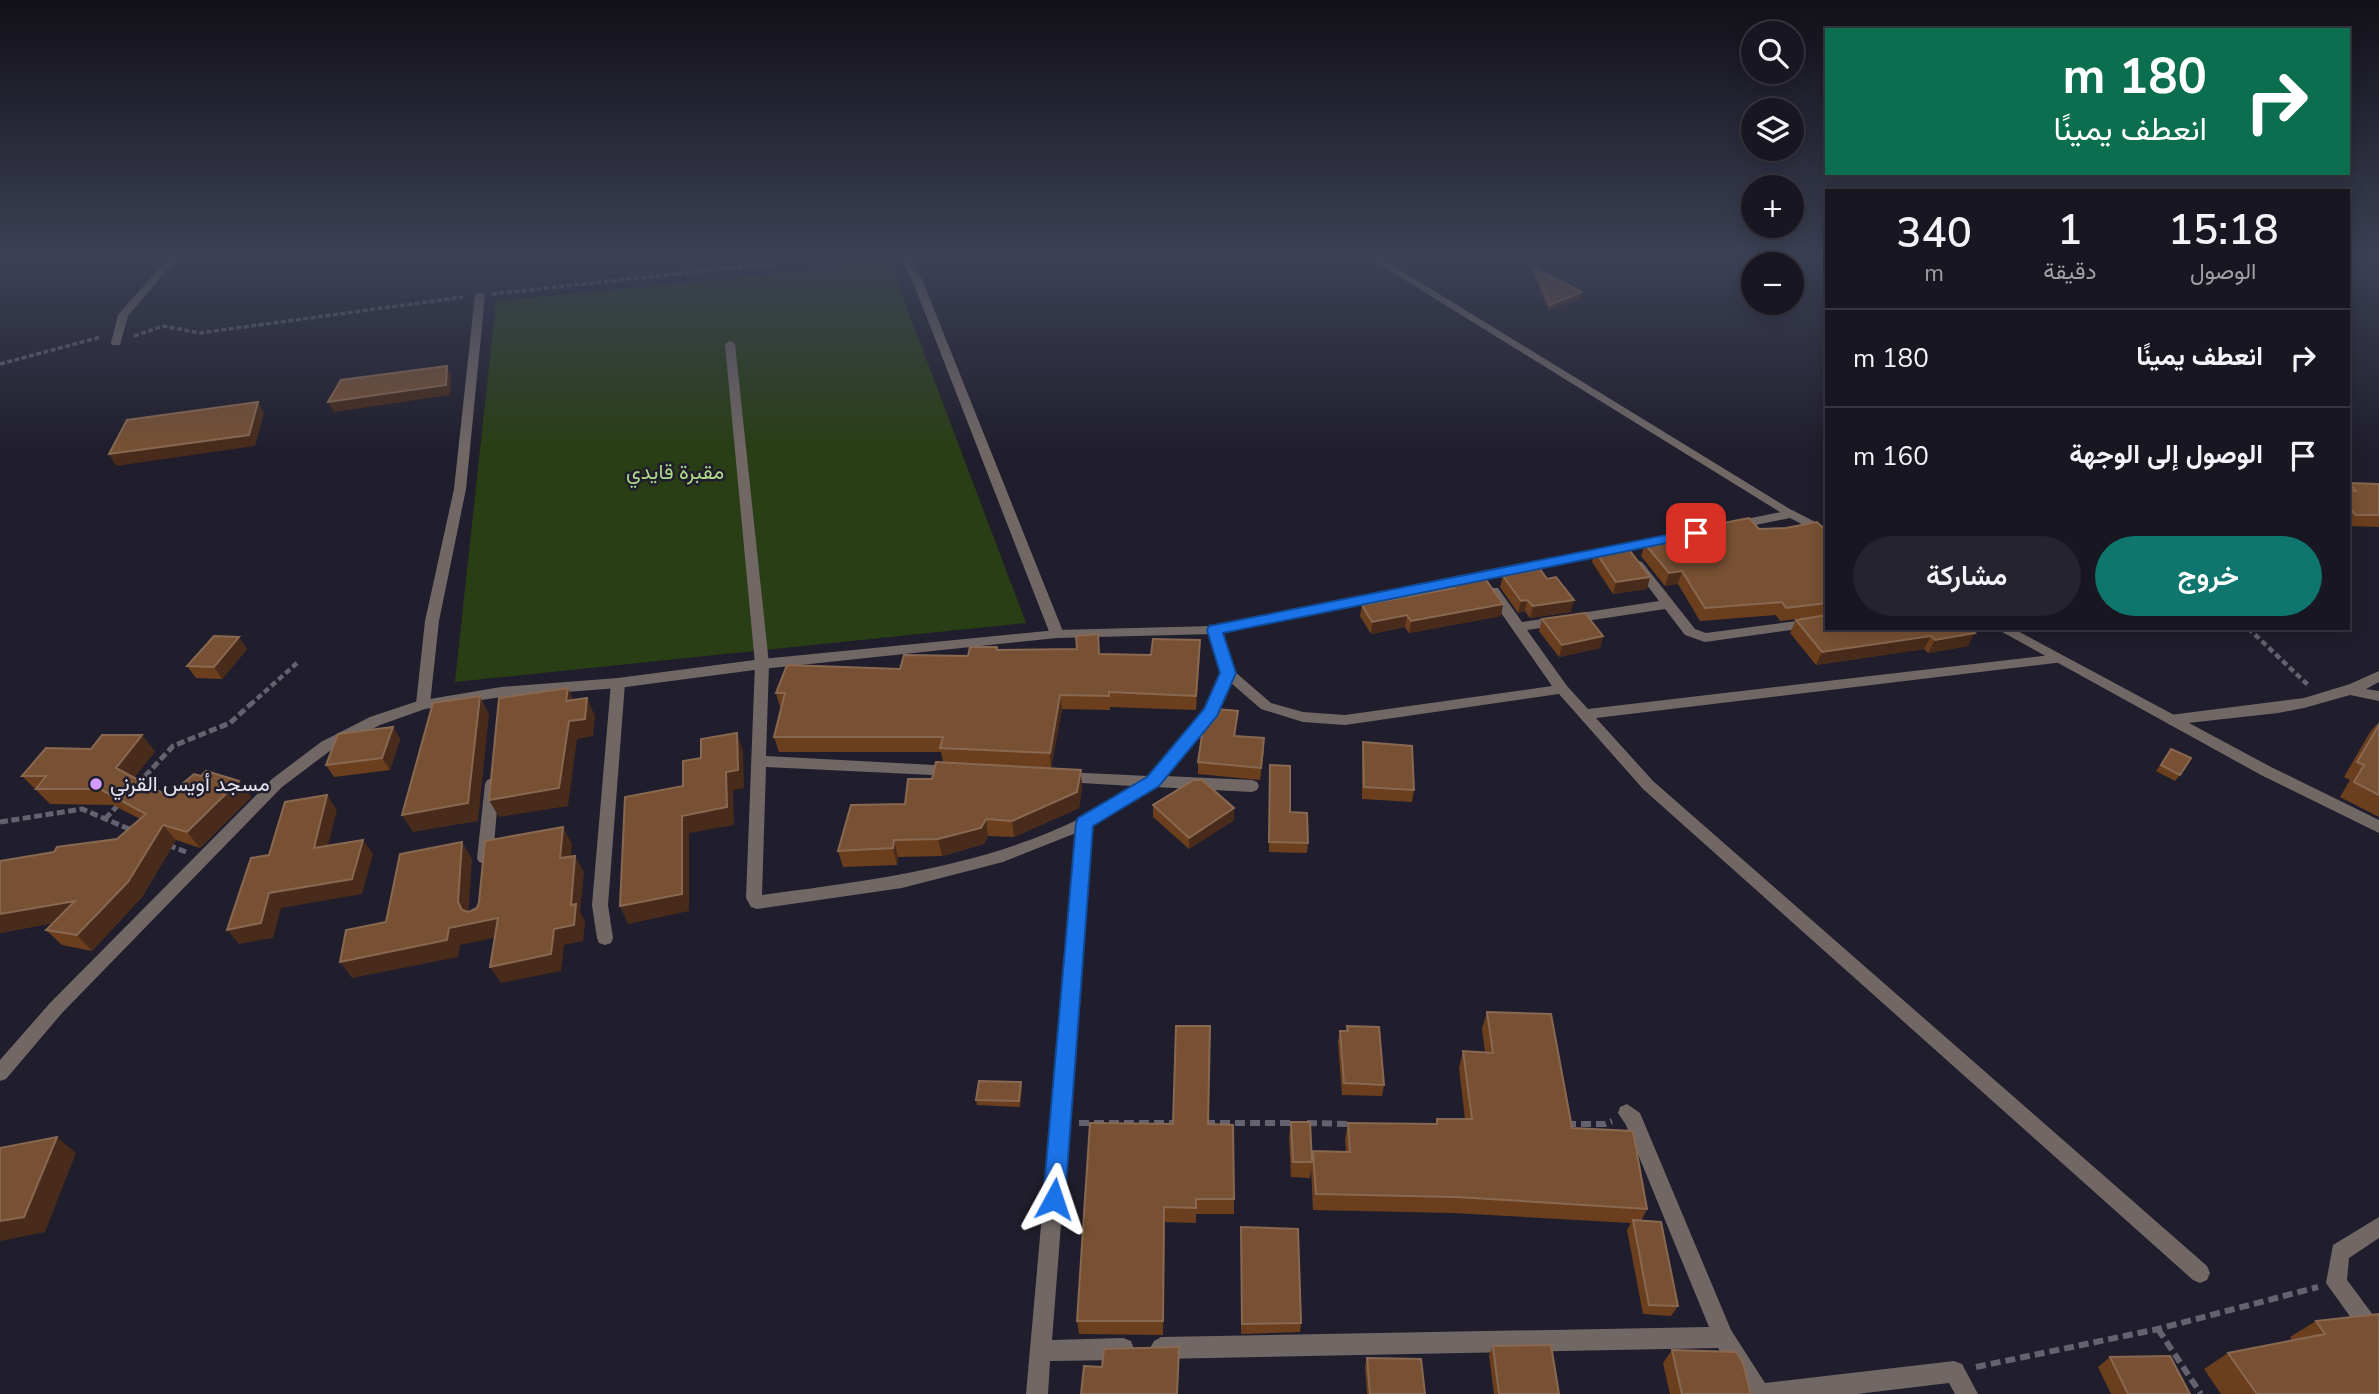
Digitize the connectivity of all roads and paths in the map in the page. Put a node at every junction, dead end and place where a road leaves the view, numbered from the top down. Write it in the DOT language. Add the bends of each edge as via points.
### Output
graph roads {
  1 [pos="121,321"];
  2 [pos="288,321"];
  3 [pos="477,321"];
  4 [pos="934,321"];
  5 [pos="1475,321"];
  6 [pos="116,342"];
  7 [pos="730,344"];
  8 [pos="0,364"];
  9 [pos="1792,514"];
  10 [pos="1825,532"];
  11 [pos="1625,547"];
  12 [pos="1482,575"];
  13 [pos="1668,604"];
  14 [pos="1825,621"];
  15 [pos="1519,627"];
  16 [pos="1214,630"];
  17 [pos="2005,630"];
  18 [pos="2250,630"];
  19 [pos="1058,634"];
  20 [pos="2059,659"];
  21 [pos="297,663"];
  22 [pos="762,664"];
  23 [pos="1228,673"];
  24 [pos="2379,676"];
  25 [pos="618,683"];
  26 [pos="1562,689"];
  27 [pos="2354,691"];
  28 [pos="2379,696"];
  29 [pos="2323,700"];
  30 [pos="423,704"];
  31 [pos="1584,714"];
  32 [pos="2170,720"];
  33 [pos="759,761"];
  34 [pos="494,772"];
  35 [pos="966,772"];
  36 [pos="1046,776"];
  37 [pos="1153,781"];
  38 [pos="1252,786"];
  39 [pos="131,791"];
  40 [pos="122,800"];
  41 [pos="105,819"];
  42 [pos="0,822"];
  43 [pos="1085,823"];
  44 [pos="2379,827"];
  45 [pos="141,833"];
  46 [pos="164,843"];
  47 [pos="200,858"];
  48 [pos="483,879"];
  49 [pos="605,938"];
  50 [pos="0,1073"];
  51 [pos="1627,1113"];
  52 [pos="1061,1123"];
  53 [pos="1187,1123"];
  54 [pos="1201,1123"];
  55 [pos="1354,1124"];
  56 [pos="1564,1124"];
  57 [pos="2379,1227"];
  58 [pos="2200,1273"];
  59 [pos="2336,1283"];
  60 [pos="2158,1329"];
  61 [pos="1724,1337"];
  62 [pos="2379,1340"];
  63 [pos="1040,1351"];
  64 [pos="1954,1372"];
  65 [pos="1037,1394"];
  66 [pos="1762,1394"];
  67 [pos="1967,1394"];
  68 [pos="2201,1394"];
  1 -- 6 [label="street"];
  2 -- 6 [label="path" via="200,333 163,326"];
  3 -- 30 [label="street" via="460,489 432,621"];
  4 -- 19 [label="street"];
  5 -- 9 [label="street"];
  6 -- 8 [label="path" via="112,334"];
  7 -- 22 [label="street"];
  9 -- 10 [label="street"];
  9 -- 11 [label="street"];
  11 -- 12 [label="street"];
  11 -- 13 [label="street"];
  12 -- 15 [label="street"];
  12 -- 16 [label="street"];
  13 -- 14 [label="street" via="1690,632 1705,638"];
  13 -- 15 [label="street"];
  15 -- 26 [label="street"];
  16 -- 19 [label="street"];
  16 -- 23 [label="street"];
  17 -- 20 [label="street"];
  18 -- 29 [label="path"];
  19 -- 22 [label="street"];
  20 -- 31 [label="street"];
  20 -- 32 [label="street"];
  21 -- 39 [label="path" via="230,723 173,746"];
  22 -- 25 [label="street"];
  22 -- 33 [label="street"];
  23 -- 26 [label="street" via="1266,706 1303,717 1345,720"];
  23 -- 37 [label="street" via="1211,712"];
  24 -- 27 [label="street"];
  25 -- 30 [label="street"];
  25 -- 49 [label="street" via="600,905"];
  26 -- 31 [label="street"];
  27 -- 28 [label="street"];
  27 -- 29 [label="street"];
  29 -- 32 [label="street"];
  30 -- 47 [label="street" via="326,746 277,783"];
  31 -- 58 [label="street" via="1702,836"];
  32 -- 44 [label="street"];
  33 -- 35 [label="street"];
  33 -- 43 [label="street" via="754,898 763,903 902,882 1003,856"];
  34 -- 48 [label="street"];
  36 -- 37 [label="street"];
  37 -- 38 [label="street"];
  37 -- 43 [label="street"];
  40 -- 41 [label="path"];
  41 -- 42 [label="path" via="82,809"];
  41 -- 45 [label="path"];
  43 -- 52 [label="street"];
  46 -- 47 [label="path"];
  47 -- 50 [label="street"];
  51 -- 56 [label="path" via="1605,1124"];
  51 -- 61 [label="street"];
  52 -- 53 [label="path"];
  52 -- 63 [label="street"];
  54 -- 55 [label="path"];
  57 -- 59 [label="street" via="2340,1252"];
  59 -- 60 [label="path"];
  59 -- 62 [label="street"];
  60 -- 64 [label="path"];
  60 -- 68 [label="path"];
  61 -- 63 [label="street"];
  61 -- 66 [label="street"];
  63 -- 65 [label="street"];
  64 -- 66 [label="street"];
  64 -- 67 [label="street"];
}
